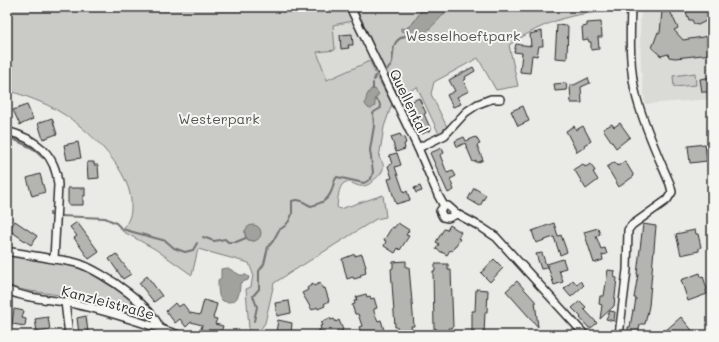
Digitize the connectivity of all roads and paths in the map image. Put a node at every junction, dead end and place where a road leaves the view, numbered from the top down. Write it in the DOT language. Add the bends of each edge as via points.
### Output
graph roads {
  1 [pos="350,7"];
  2 [pos="631,7"];
  3 [pos="500,99"];
  4 [pos="7,131"];
  5 [pos="418,148"];
  6 [pos="444,206"];
  7 [pos="457,214"];
  8 [pos="7,251"];
  9 [pos="54,259"];
  10 [pos="7,290"];
  11 [pos="65,302"];
  12 [pos="161,332"];
  13 [pos="69,335"];
  14 [pos="179,335"];
  15 [pos="585,335"];
  16 [pos="619,335"];
  1 -- 5 [label="street, Quellental"];
  2 -- 16 [label="street" via="631,56 636,98 672,192 667,200 628,230 627,270"];
  3 -- 5 [label="street" via="478,104 466,112 445,135"];
  4 -- 9 [label="street" via="38,146 54,165 58,185"];
  5 -- 6 [label="street, Quellental"];
  6 -- 7 [label="street, Quellental" via="448,206"];
  6 -- 7 [label="street, Quellental" via="440,211 442,217 448,218"];
  7 -- 15 [label="street, Quellental" via="496,237"];
  8 -- 9 [label="street"];
  9 -- 12 [label="street" via="87,267 122,288 142,304"];
  10 -- 11 [label="street, Kanzleistraße" via="34,298"];
  11 -- 12 [label="street, Kanzleistraße" via="111,313"];
  11 -- 13 [label="street"];
  12 -- 14 [label="street, Kanzleistraße"];
}
